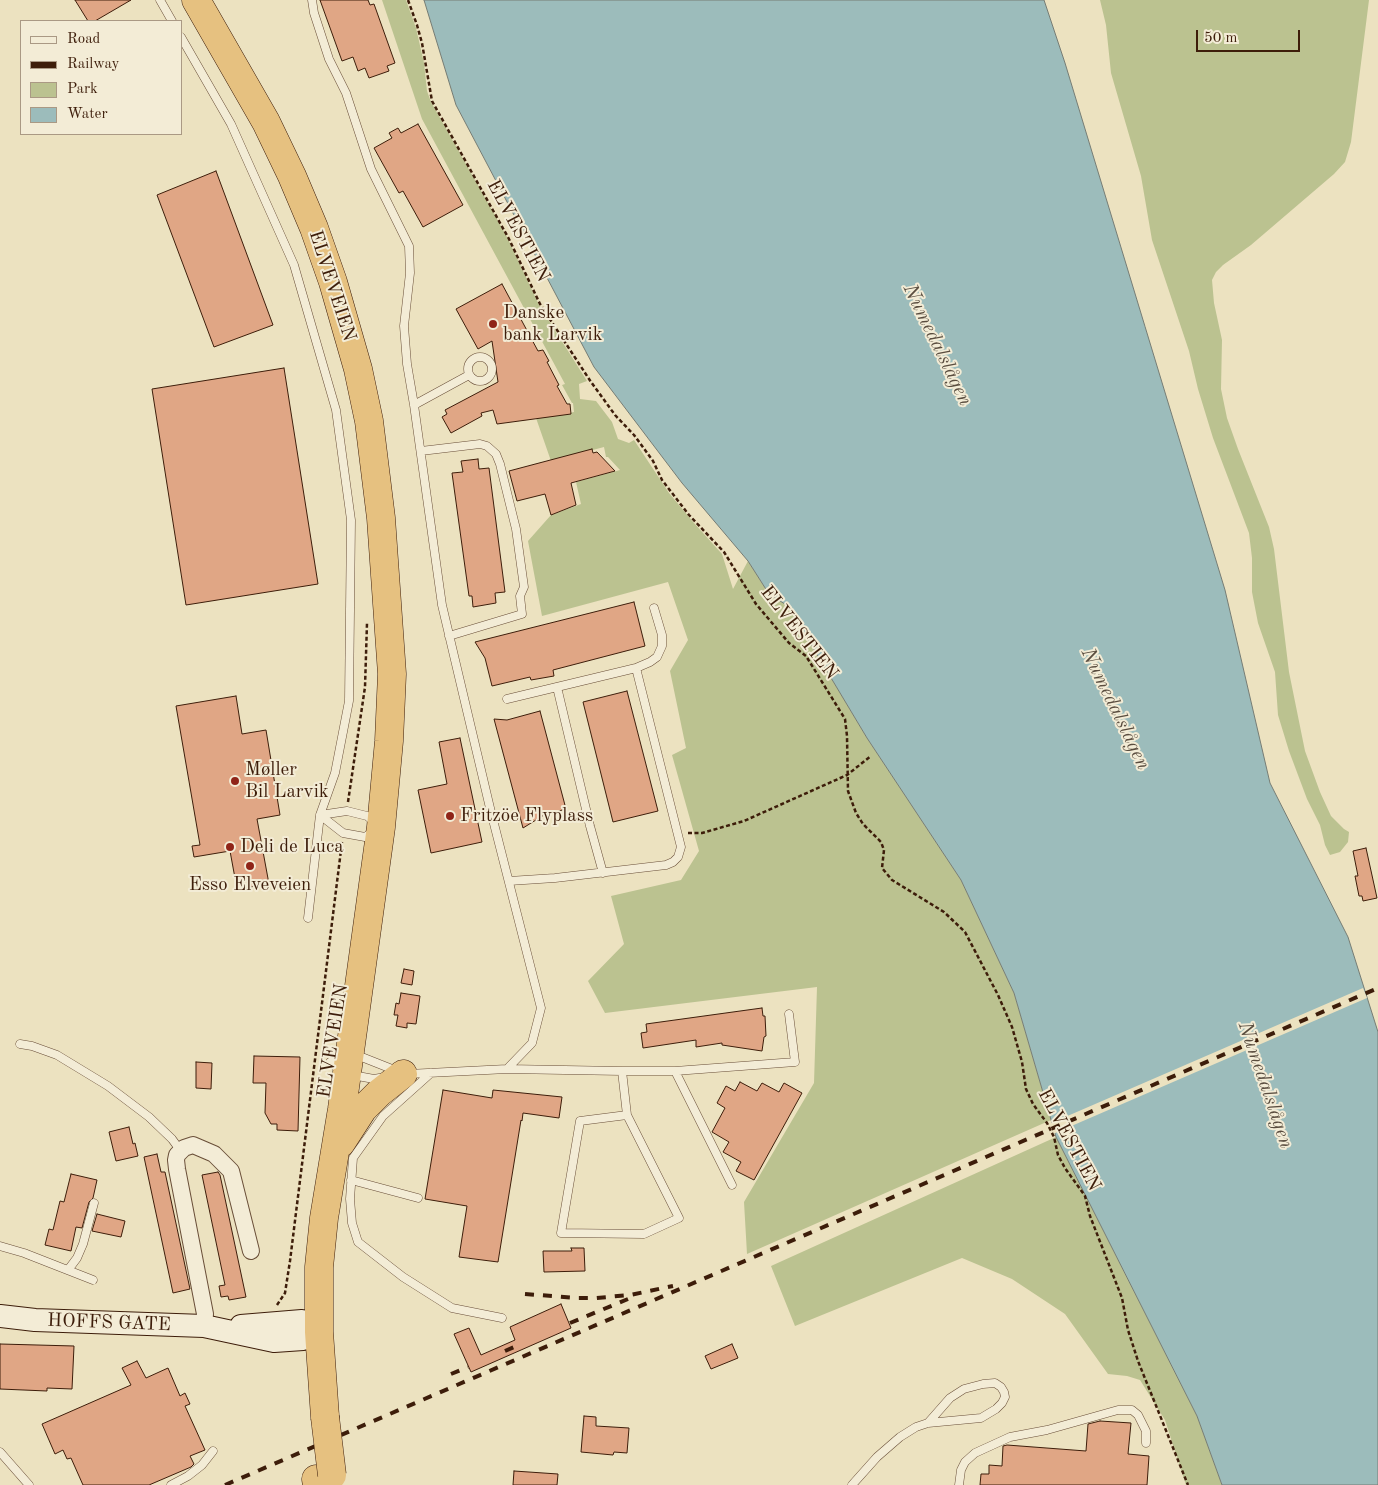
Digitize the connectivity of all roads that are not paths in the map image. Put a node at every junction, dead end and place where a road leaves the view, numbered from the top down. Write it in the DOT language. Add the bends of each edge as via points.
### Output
graph roads {
  1 [pos="160,0"];
  2 [pos="196,0"];
  3 [pos="312,0"];
  4 [pos="171,20"];
  5 [pos="182,39"];
  6 [pos="468,375"];
  7 [pos="414,405"];
  8 [pos="421,451"];
  9 [pos="654,608"];
  10 [pos="449,636"];
  11 [pos="636,668"];
  12 [pos="557,687"];
  13 [pos="507,699"];
  14 [pos="320,815"];
  15 [pos="361,825"];
  16 [pos="603,872"];
  17 [pos="509,881"];
  18 [pos="308,918"];
  19 [pos="789,1014"];
  20 [pos="20,1044"];
  21 [pos="342,1062"];
  22 [pos="507,1069"];
  23 [pos="622,1070"];
  24 [pos="675,1071"];
  25 [pos="431,1073"];
  26 [pos="403,1074"];
  27 [pos="627,1115"];
  28 [pos="180,1150"];
  29 [pos="335,1152"];
  30 [pos="351,1180"];
  31 [pos="732,1185"];
  32 [pos="418,1198"];
  33 [pos="94,1203"];
  34 [pos="0,1246"];
  35 [pos="251,1251"];
  36 [pos="68,1270"];
  37 [pos="93,1280"];
  38 [pos="0,1316"];
  39 [pos="502,1318"];
  40 [pos="211,1327"];
  41 [pos="308,1331"];
  42 [pos="928,1423"];
  43 [pos="1146,1443"];
  44 [pos="213,1451"];
  45 [pos="0,1452"];
  46 [pos="325,1481"];
  47 [pos="29,1485"];
  48 [pos="171,1485"];
  49 [pos="852,1485"];
  50 [pos="959,1485"];
  1 -- 4 [label="lane"];
  2 -- 15 [label="highway, ELVEVEIEN" via="266,122 314,228 358,369 369,422 381,518 377,606 392,674 389,741"];
  3 -- 7 [label="lane" via="329,59 346,94 371,169 409,246 410,273 404,326"];
  5 -- 14 [label="lane" via="231,124 294,265 336,410 351,520 349,701 334,773"];
  6 -- 7 [label="lane"];
  7 -- 8 [label="lane"];
  8 -- 10 [label="lane"];
  8 -- 10 [label="lane" via="480,444 487,446 496,454 500,464 516,529 524,587 520,596 522,614"];
  9 -- 11 [label="lane" via="662,646 657,657"];
  10 -- 17 [label="lane"];
  11 -- 12 [label="lane"];
  11 -- 16 [label="lane" via="681,847 678,857 666,866"];
  12 -- 13 [label="lane"];
  12 -- 16 [label="lane"];
  14 -- 15 [label="lane"];
  14 -- 15 [label="lane"];
  14 -- 18 [label="lane"];
  15 -- 21 [label="highway, ELVEVEIEN"];
  16 -- 17 [label="lane"];
  17 -- 22 [label="lane" via="541,1008 532,1043"];
  19 -- 24 [label="lane" via="795,1062"];
  20 -- 28 [label="lane" via="57,1055 108,1086 150,1116"];
  21 -- 26 [label="lane"];
  21 -- 26 [label="lane" via="374,1079"];
  21 -- 29 [label="highway, ELVEVEIEN"];
  21 -- 41 [label="highway, ELVEVEIEN" via="307,1214 302,1263"];
  22 -- 23 [label="lane"];
  22 -- 25 [label="lane"];
  23 -- 24 [label="lane"];
  23 -- 27 [label="lane"];
  24 -- 31 [label="lane"];
  25 -- 26 [label="lane"];
  25 -- 30 [label="lane" via="383,1116 353,1158"];
  26 -- 29 [label="highway" via="363,1109"];
  27 -- 27 [label="lane" via="679,1218 644,1234 561,1233 580,1121"];
  28 -- 35 [label="street" via="193,1145 214,1154 231,1171"];
  28 -- 40 [label="street" via="177,1169 205,1314"];
  29 -- 41 [label="highway, ELVEVEIEN"];
  30 -- 32 [label="lane"];
  30 -- 39 [label="lane" via="352,1223 358,1242 403,1277 452,1308"];
  33 -- 36 [label="lane" via="83,1244"];
  34 -- 36 [label="lane"];
  36 -- 37 [label="lane"];
  38 -- 40 [label="main road, HOFFS GATE"];
  40 -- 41 [label="main road, HOFFS GATE"];
  41 -- 46 [label="highway, ELVEVEIEN"];
  42 -- 42 [label="lane" via="981,1418 1002,1403 1004,1392 995,1383 964,1389 950,1398"];
  42 -- 49 [label="lane" via="900,1437"];
  43 -- 50 [label="lane" via="1146,1431 1138,1415 1132,1410 1118,1410 1010,1437 975,1453 961,1470"];
  44 -- 48 [label="lane" via="202,1465"];
  45 -- 47 [label="lane"];
}
